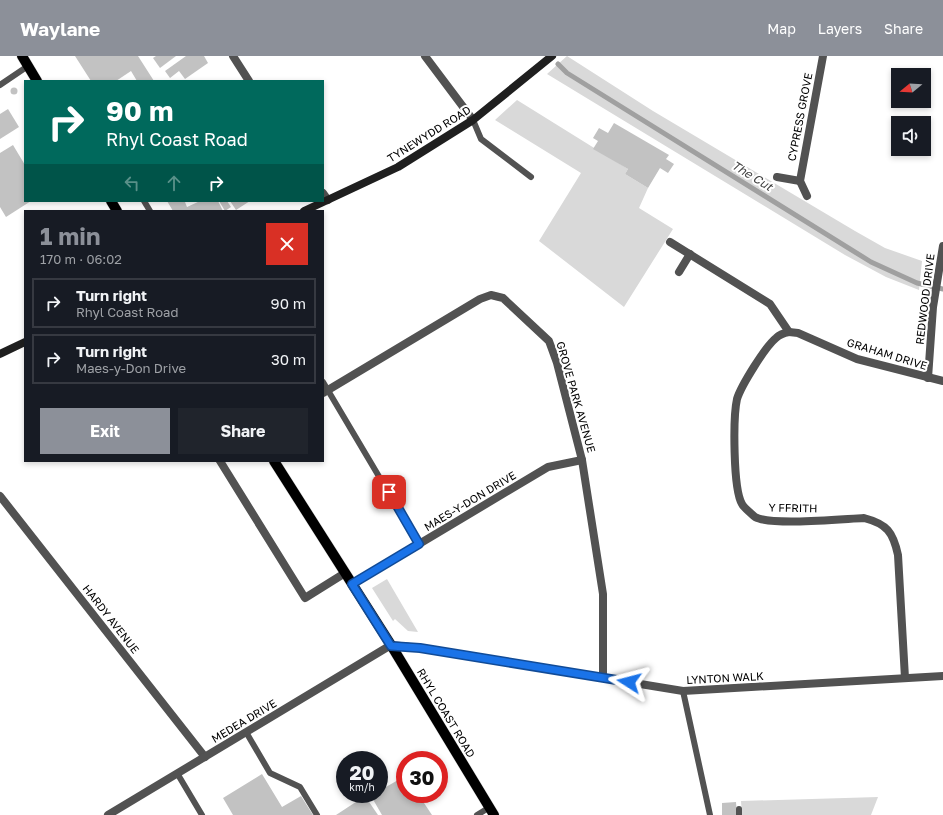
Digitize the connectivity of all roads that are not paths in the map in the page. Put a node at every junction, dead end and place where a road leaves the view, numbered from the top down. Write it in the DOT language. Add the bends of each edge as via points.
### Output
graph roads {
  1 [pos="22,56"];
  2 [pos="233,56"];
  3 [pos="425,56"];
  4 [pos="552,56"];
  5 [pos="823,56"];
  6 [pos="28,66"];
  7 [pos="36,80"];
  8 [pos="249,80"];
  9 [pos="0,85"];
  10 [pos="473,120"];
  11 [pos="531,177"];
  12 [pos="777,178"];
  13 [pos="800,181"];
  14 [pos="807,196"];
  15 [pos="325,197"];
  16 [pos="318,202"];
  17 [pos="306,210"];
  18 [pos="670,242"];
  19 [pos="943,246"];
  20 [pos="690,254"];
  21 [pos="679,272"];
  22 [pos="789,332"];
  23 [pos="24,342"];
  24 [pos="0,354"];
  25 [pos="928,378"];
  26 [pos="943,381"];
  27 [pos="325,391"];
  28 [pos="582,460"];
  29 [pos="221,462"];
  30 [pos="275,462"];
  31 [pos="0,496"];
  32 [pos="419,544"];
  33 [pos="345,573"];
  34 [pos="352,584"];
  35 [pos="391,646"];
  36 [pos="943,676"];
  37 [pos="602,678"];
  38 [pos="905,678"];
  39 [pos="683,691"];
  40 [pos="246,732"];
  41 [pos="205,757"];
  42 [pos="177,773"];
  43 [pos="492,811"];
  44 [pos="108,815"];
  45 [pos="202,815"];
  46 [pos="317,815"];
  47 [pos="477,815"];
  48 [pos="710,815"];
  1 -- 6 [label="main road"];
  2 -- 8 [label="street"];
  3 -- 10 [label="street"];
  4 -- 10 [label="street, TYNEWYDD ROAD"];
  5 -- 13 [label="street, CYPRESS GROVE"];
  6 -- 7 [label="main road"];
  6 -- 9 [label="lane"];
  10 -- 11 [label="lane" via="481,139"];
  10 -- 15 [label="street, TYNEWYDD ROAD" via="398,167"];
  12 -- 13 [label="street"];
  13 -- 14 [label="street"];
  16 -- 17 [label="street, TYNEWYDD ROAD"];
  18 -- 20 [label="street"];
  19 -- 25 [label="street, REDWOOD DRIVE" via="933,307"];
  20 -- 21 [label="street"];
  20 -- 22 [label="street" via="770,304"];
  22 -- 25 [label="street, GRAHAM DRIVE" via="798,333 857,359"];
  22 -- 38 [label="street, Y FFRITH" via="774,339 745,381 738,399 734,419 737,490 742,505 756,517 773,521 864,518 878,522 889,530 898,556"];
  23 -- 24 [label="street"];
  25 -- 26 [label="street, GRAHAM DRIVE"];
  27 -- 28 [label="street, GROVE PARK AVENUE" via="480,299 491,295 503,298 550,341"];
  27 -- 32 [label="lane"];
  28 -- 32 [label="street, MAES-Y-DON DRIVE" via="548,467"];
  28 -- 37 [label="street, GROVE PARK AVENUE" via="603,594"];
  29 -- 33 [label="street" via="305,598"];
  30 -- 33 [label="main road, RHYL COAST ROAD"];
  31 -- 41 [label="street, HARDY AVENUE"];
  32 -- 34 [label="street, MAES-Y-DON DRIVE"];
  33 -- 34 [label="main road, RHYL COAST ROAD"];
  34 -- 35 [label="main road, RHYL COAST ROAD"];
  35 -- 37 [label="street, LYNTON WALK" via="420,648"];
  35 -- 40 [label="street, MEDEA DRIVE"];
  35 -- 43 [label="main road, RHYL COAST ROAD"];
  36 -- 38 [label="street, LYNTON WALK"];
  37 -- 39 [label="street, LYNTON WALK"];
  38 -- 39 [label="street, LYNTON WALK"];
  39 -- 48 [label="lane"];
  40 -- 41 [label="street, MEDEA DRIVE"];
  40 -- 46 [label="lane" via="270,773 300,787"];
  41 -- 42 [label="street, MEDEA DRIVE"];
  42 -- 44 [label="street, MEDEA DRIVE"];
  42 -- 45 [label="lane"];
  43 -- 47 [label="lane"];
}
